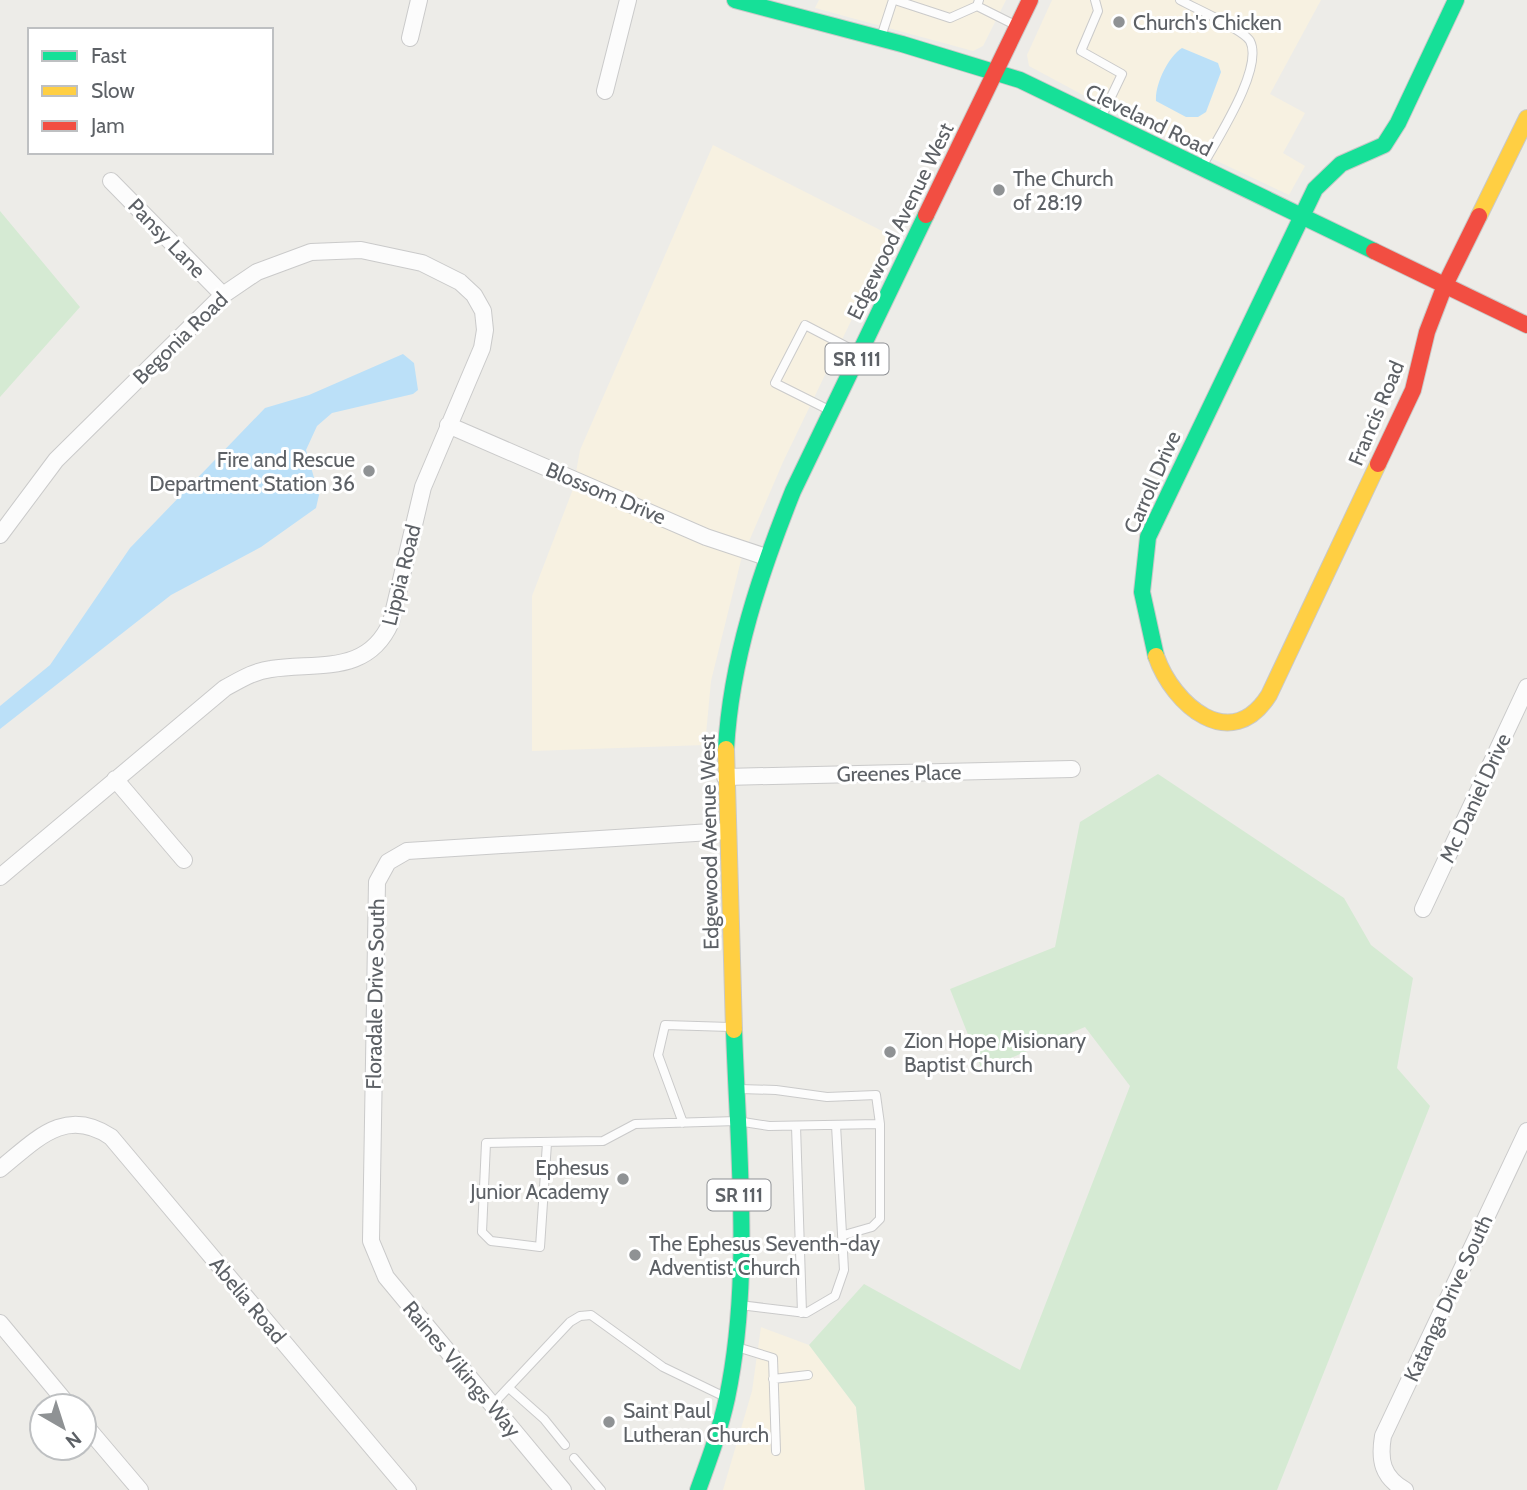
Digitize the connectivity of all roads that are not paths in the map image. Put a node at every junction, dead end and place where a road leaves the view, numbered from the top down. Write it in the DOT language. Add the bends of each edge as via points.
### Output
graph roads {
  1 [pos="419,0"];
  2 [pos="628,0"];
  3 [pos="735,0"];
  4 [pos="894,0"];
  5 [pos="1030,0"];
  6 [pos="1094,0"];
  7 [pos="1180,0"];
  8 [pos="1456,0"];
  9 [pos="978,3"];
  10 [pos="1018,26"];
  11 [pos="410,37"];
  12 [pos="881,39"];
  13 [pos="996,72"];
  14 [pos="605,91"];
  15 [pos="1527,118"];
  16 [pos="1100,120"];
  17 [pos="1201,168"];
  18 [pos="111,181"];
  19 [pos="1300,217"];
  20 [pos="1445,285"];
  21 [pos="223,295"];
  22 [pos="483,311"];
  23 [pos="1527,325"];
  24 [pos="860,353"];
  25 [pos="831,412"];
  26 [pos="448,425"];
  27 [pos="0,534"];
  28 [pos="766,556"];
  29 [pos="1527,687"];
  30 [pos="1251,718"];
  31 [pos="1072,769"];
  32 [pos="725,777"];
  33 [pos="115,779"];
  34 [pos="727,831"];
  35 [pos="184,860"];
  36 [pos="0,877"];
  37 [pos="1423,909"];
  38 [pos="734,1027"];
  39 [pos="736,1090"];
  40 [pos="737,1121"];
  41 [pos="683,1123"];
  42 [pos="880,1124"];
  43 [pos="836,1125"];
  44 [pos="796,1126"];
  45 [pos="1527,1131"];
  46 [pos="547,1143"];
  47 [pos="0,1169"];
  48 [pos="844,1235"];
  49 [pos="371,1241"];
  50 [pos="739,1304"];
  51 [pos="802,1313"];
  52 [pos="0,1323"];
  53 [pos="737,1347"];
  54 [pos="808,1375"];
  55 [pos="774,1379"];
  56 [pos="509,1388"];
  57 [pos="57,1392"];
  58 [pos="727,1398"];
  59 [pos="492,1405"];
  60 [pos="98,1440"];
  61 [pos="565,1445"];
  62 [pos="776,1451"];
  63 [pos="574,1458"];
  64 [pos="140,1490"];
  65 [pos="408,1490"];
  66 [pos="563,1490"];
  67 [pos="601,1490"];
  68 [pos="698,1490"];
  69 [pos="1405,1490"];
  1 -- 11 [label="street"];
  2 -- 14 [label="street"];
  3 -- 12 [label="street, Cleveland Road"];
  4 -- 9 [label="lane" via="950,18"];
  4 -- 12 [label="lane"];
  5 -- 10 [label="street, Edgewood Avenue West / SR 111"];
  6 -- 16 [label="lane" via="1098,11 1082,51 1122,74"];
  7 -- 17 [label="lane" via="1245,36 1253,52 1245,85"];
  8 -- 19 [label="street, Carroll Drive" via="1384,145 1341,164 1324,178"];
  9 -- 10 [label="lane"];
  10 -- 13 [label="street, Edgewood Avenue West / SR 111"];
  12 -- 13 [label="street, Cleveland Road"];
  13 -- 16 [label="street, Cleveland Road"];
  13 -- 24 [label="street, Edgewood Avenue West / SR 111"];
  15 -- 20 [label="street, Francis Road"];
  16 -- 17 [label="street, Cleveland Road"];
  17 -- 19 [label="street, Cleveland Road"];
  18 -- 21 [label="street, Pansy Lane"];
  19 -- 20 [label="street, Cleveland Road"];
  19 -- 30 [label="street, Carroll Drive" via="1148,537 1143,558 1144,607 1171,691 1194,710 1225,723"];
  20 -- 23 [label="street, Cleveland Road"];
  20 -- 30 [label="street, Francis Road" via="1427,332 1413,390 1269,695"];
  21 -- 22 [label="street, Begonia Road" via="257,272 311,252 362,250 422,263 460,282"];
  21 -- 27 [label="street, Begonia Road" via="56,460"];
  22 -- 26 [label="street, Lippia Road" via="482,348"];
  24 -- 25 [label="street, Edgewood Avenue West / SR 111"];
  24 -- 25 [label="lane" via="805,325 775,383"];
  25 -- 28 [label="street, Edgewood Avenue West / SR 111"];
  26 -- 28 [label="street, Blossom Drive" via="706,537"];
  26 -- 33 [label="street, Lippia Road" via="423,487 391,622 373,650 339,663 269,669 246,676 225,688"];
  28 -- 32 [label="street, Edgewood Avenue West / SR 111" via="735,667"];
  29 -- 37 [label="street, Mc Daniel Drive"];
  31 -- 32 [label="street, Greenes Place"];
  32 -- 34 [label="street, Edgewood Avenue West / SR 111"];
  33 -- 35 [label="street"];
  33 -- 36 [label="street, Lippia Road"];
  34 -- 38 [label="street, Edgewood Avenue West / SR 111"];
  34 -- 49 [label="street, Floradale Drive South" via="407,851 381,871 377,882"];
  38 -- 39 [label="street, Edgewood Avenue West / SR 111"];
  38 -- 41 [label="lane" via="665,1024 658,1055"];
  39 -- 40 [label="street, Edgewood Avenue West / SR 111"];
  39 -- 42 [label="lane" via="827,1097 876,1095"];
  40 -- 41 [label="lane"];
  40 -- 44 [label="lane"];
  40 -- 50 [label="street, Edgewood Avenue West / SR 111"];
  41 -- 46 [label="lane" via="635,1124 603,1141"];
  42 -- 43 [label="lane"];
  42 -- 48 [label="lane" via="880,1219 872,1227"];
  43 -- 44 [label="lane"];
  43 -- 48 [label="lane"];
  44 -- 51 [label="lane"];
  45 -- 69 [label="street, Katanga Drive South" via="1383,1436 1382,1468"];
  46 -- 46 [label="lane" via="486,1143 482,1232 491,1241 540,1247"];
  47 -- 65 [label="street, Abelia Road" via="62,1125 96,1127 111,1137"];
  48 -- 51 [label="lane" via="842,1282 835,1296"];
  49 -- 59 [label="street, Raines Vikings Way" via="386,1277"];
  50 -- 51 [label="lane"];
  50 -- 53 [label="street, Edgewood Avenue West / SR 111"];
  52 -- 57 [label="street"];
  53 -- 55 [label="lane" via="773,1359"];
  53 -- 58 [label="street, Edgewood Avenue West / SR 111"];
  54 -- 55 [label="lane"];
  55 -- 62 [label="lane"];
  56 -- 58 [label="lane" via="570,1322 591,1315 663,1367"];
  56 -- 59 [label="lane"];
  56 -- 61 [label="lane"];
  58 -- 68 [label="street, Edgewood Avenue West / SR 111"];
  59 -- 66 [label="street, Raines Vikings Way"];
  60 -- 64 [label="street"];
  63 -- 67 [label="lane"];
}
